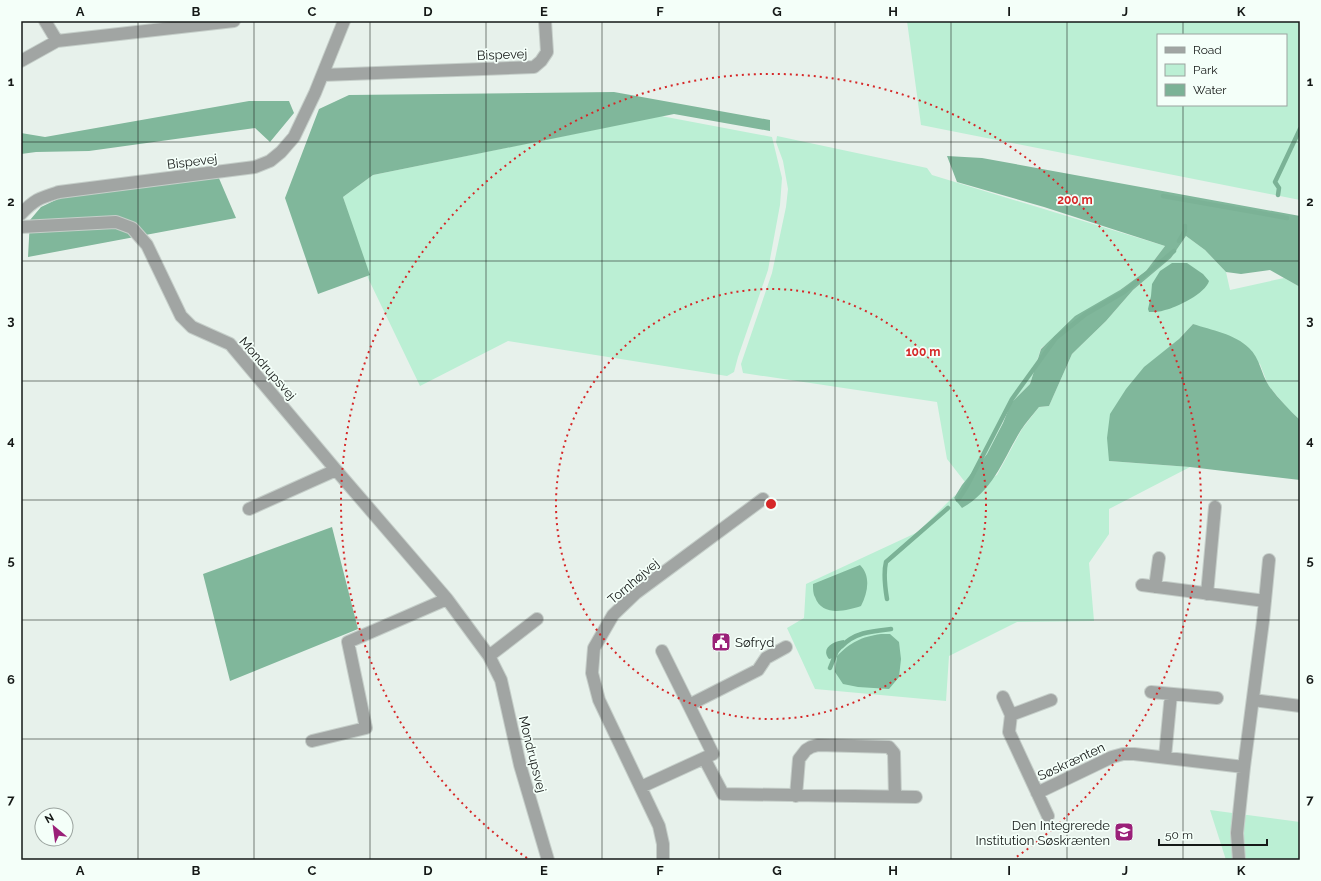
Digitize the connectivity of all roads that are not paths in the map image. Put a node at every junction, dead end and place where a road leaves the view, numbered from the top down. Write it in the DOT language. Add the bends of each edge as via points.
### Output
graph roads {
  1 [pos="45,21"];
  2 [pos="234,21"];
  3 [pos="344,21"];
  4 [pos="545,21"];
  5 [pos="57,41"];
  6 [pos="21,61"];
  7 [pos="323,75"];
  8 [pos="21,214"];
  9 [pos="21,227"];
  10 [pos="336,470"];
  11 [pos="763,499"];
  12 [pos="1215,507"];
  13 [pos="249,509"];
  14 [pos="1159,558"];
  15 [pos="1269,560"];
  16 [pos="1142,585"];
  17 [pos="1155,587"];
  18 [pos="1207,594"];
  19 [pos="447,599"];
  20 [pos="1265,601"];
  21 [pos="537,619"];
  22 [pos="786,647"];
  23 [pos="662,651"];
  24 [pos="489,656"];
  25 [pos="1151,692"];
  26 [pos="1171,694"];
  27 [pos="1003,696"];
  28 [pos="1217,698"];
  29 [pos="1050,700"];
  30 [pos="1253,700"];
  31 [pos="689,705"];
  32 [pos="1300,706"];
  33 [pos="1011,715"];
  34 [pos="312,741"];
  35 [pos="1165,757"];
  36 [pos="704,758"];
  37 [pos="1244,767"];
  38 [pos="641,787"];
  39 [pos="1037,793"];
  40 [pos="796,796"];
  41 [pos="895,797"];
  42 [pos="916,797"];
  43 [pos="1048,816"];
  44 [pos="548,860"];
  45 [pos="663,860"];
  46 [pos="1240,860"];
  1 -- 5 [label="street"];
  2 -- 5 [label="street"];
  3 -- 7 [label="street, Bispevej"];
  4 -- 7 [label="street, Bispevej" via="547,52 542,61 534,67"];
  5 -- 6 [label="street"];
  7 -- 8 [label="street, Bispevej" via="294,136 281,152 256,167 59,192 41,198"];
  9 -- 10 [label="street, Mondrupsvej" via="116,222 132,228 147,245 181,316 192,327 230,344"];
  10 -- 13 [label="street"];
  10 -- 19 [label="street, Mondrupsvej"];
  11 -- 38 [label="street, Tornhøjvej" via="636,593 613,615 594,648 592,673 599,700"];
  12 -- 18 [label="street"];
  14 -- 17 [label="street"];
  15 -- 20 [label="street"];
  16 -- 17 [label="street"];
  17 -- 18 [label="street"];
  18 -- 20 [label="street"];
  19 -- 24 [label="street, Mondrupsvej"];
  19 -- 34 [label="street" via="348,642 366,728"];
  20 -- 30 [label="street"];
  21 -- 24 [label="street"];
  22 -- 31 [label="street" via="766,658 758,670"];
  23 -- 31 [label="street"];
  24 -- 44 [label="street, Mondrupsvej" via="501,680 520,765"];
  25 -- 26 [label="street"];
  26 -- 28 [label="street"];
  26 -- 35 [label="street"];
  27 -- 33 [label="street, Søskrænten"];
  29 -- 33 [label="street"];
  30 -- 32 [label="street"];
  30 -- 37 [label="street"];
  31 -- 36 [label="street" via="712,754"];
  33 -- 39 [label="street, Søskrænten" via="1010,732"];
  35 -- 37 [label="street, Søskrænten"];
  35 -- 39 [label="street, Søskrænten" via="1134,754 1112,757"];
  36 -- 38 [label="street"];
  36 -- 40 [label="street" via="723,794"];
  37 -- 46 [label="street" via="1238,833"];
  38 -- 45 [label="street, Tornhøjvej" via="659,826"];
  39 -- 43 [label="street, Søskrænten"];
  40 -- 41 [label="street"];
  40 -- 41 [label="street" via="799,759 806,750 818,745 889,747 894,753"];
  41 -- 42 [label="street"];
}
